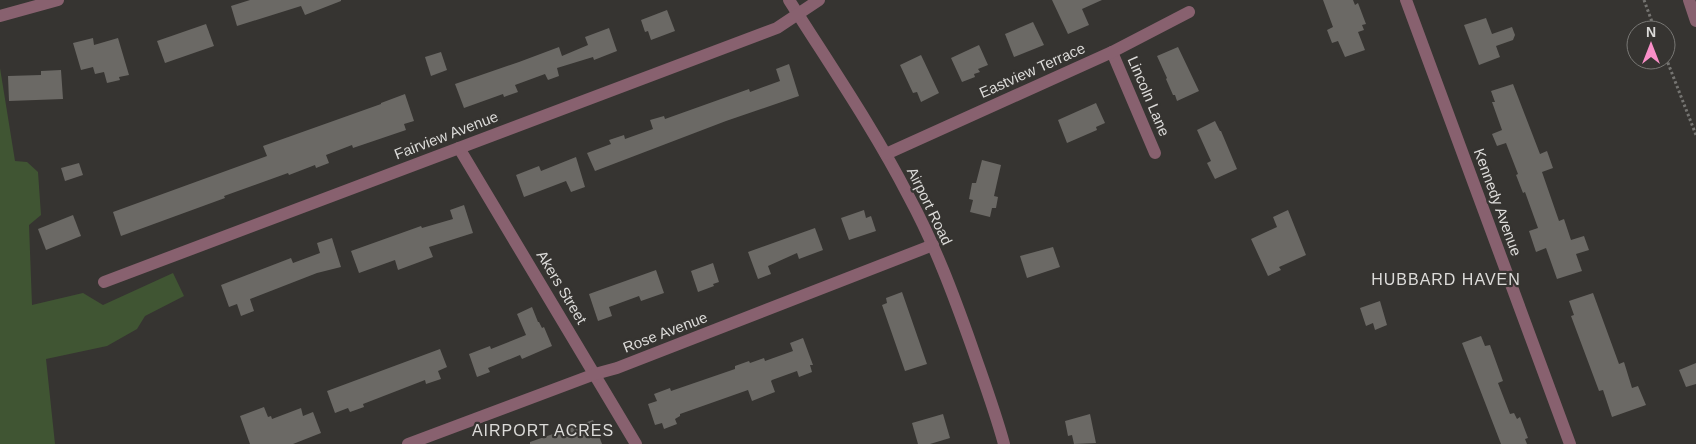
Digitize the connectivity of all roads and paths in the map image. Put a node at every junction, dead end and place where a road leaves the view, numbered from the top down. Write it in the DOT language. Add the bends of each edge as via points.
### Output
graph roads {
  1 [pos="58,0"];
  2 [pos="789,0"];
  3 [pos="819,0"];
  4 [pos="1406,0"];
  5 [pos="1644,0"];
  6 [pos="1689,0"];
  7 [pos="1189,12"];
  8 [pos="798,14"];
  9 [pos="0,16"];
  10 [pos="1651,20"];
  11 [pos="1696,20"];
  12 [pos="1112,52"];
  13 [pos="1671,70"];
  14 [pos="1696,134"];
  15 [pos="459,148"];
  16 [pos="1156,153"];
  17 [pos="886,154"];
  18 [pos="933,245"];
  19 [pos="104,282"];
  20 [pos="595,374"];
  21 [pos="408,444"];
  22 [pos="636,444"];
  23 [pos="1004,444"];
  24 [pos="1570,444"];
  1 -- 9 [label="street"];
  2 -- 8 [label="street, Airport Road"];
  3 -- 8 [label="street, Fairview Avenue"];
  4 -- 24 [label="street, Kennedy Avenue"];
  5 -- 10 [label="path"];
  6 -- 11 [label="street"];
  7 -- 12 [label="street, Eastview Terrace"];
  8 -- 15 [label="street, Fairview Avenue" via="777,28"];
  8 -- 17 [label="street, Airport Road"];
  12 -- 16 [label="street, Lincoln Lane"];
  12 -- 17 [label="street, Eastview Terrace"];
  13 -- 14 [label="path"];
  15 -- 19 [label="street, Fairview Avenue"];
  15 -- 20 [label="street, Akers Street"];
  17 -- 18 [label="street, Airport Road"];
  18 -- 20 [label="street, Rose Avenue"];
  18 -- 23 [label="street, Airport Road" via="966,330"];
  20 -- 21 [label="street, Rose Avenue"];
  20 -- 22 [label="street, Akers Street"];
}
